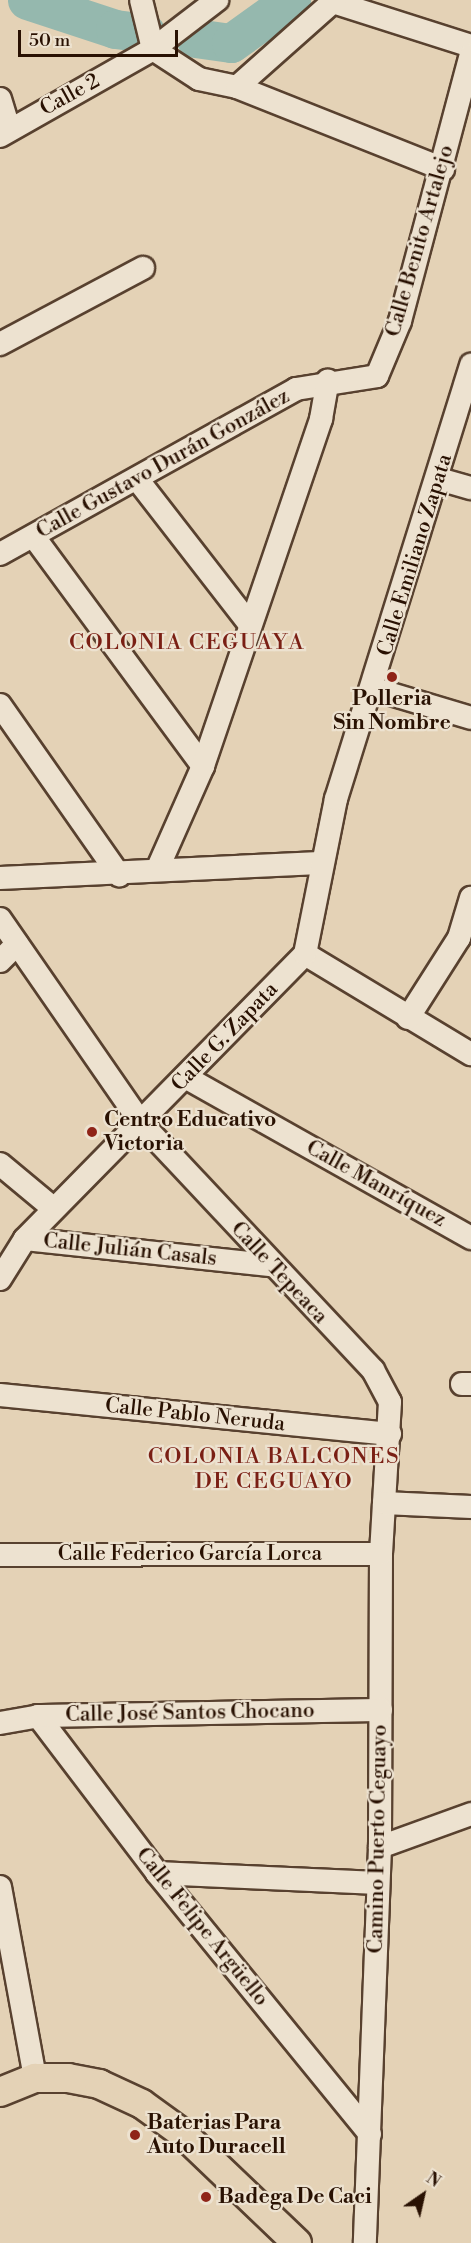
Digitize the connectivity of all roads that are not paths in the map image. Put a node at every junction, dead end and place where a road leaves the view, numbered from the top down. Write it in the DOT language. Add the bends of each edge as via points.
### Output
graph roads {
  1 [pos="141,0"];
  2 [pos="217,0"];
  3 [pos="334,1"];
  4 [pos="471,46"];
  5 [pos="153,49"];
  6 [pos="471,55"];
  7 [pos="237,87"];
  8 [pos="0,99"];
  9 [pos="4,133"];
  10 [pos="443,169"];
  11 [pos="142,267"];
  12 [pos="1,340"];
  13 [pos="471,365"];
  14 [pos="328,381"];
  15 [pos="137,479"];
  16 [pos="439,479"];
  17 [pos="471,488"];
  18 [pos="34,537"];
  19 [pos="0,554"];
  20 [pos="248,622"];
  21 [pos="374,689"];
  22 [pos="0,705"];
  23 [pos="471,718"];
  24 [pos="203,766"];
  25 [pos="320,862"];
  26 [pos="157,870"];
  27 [pos="119,875"];
  28 [pos="0,878"];
  29 [pos="471,898"];
  30 [pos="0,919"];
  31 [pos="17,944"];
  32 [pos="305,954"];
  33 [pos="0,961"];
  34 [pos="408,1018"];
  35 [pos="471,1054"];
  36 [pos="187,1078"];
  37 [pos="141,1123"];
  38 [pos="0,1164"];
  39 [pos="54,1209"];
  40 [pos="471,1238"];
  41 [pos="25,1239"];
  42 [pos="270,1265"];
  43 [pos="0,1279"];
  44 [pos="0,1395"];
  45 [pos="390,1434"];
  46 [pos="395,1505"];
  47 [pos="471,1507"];
  48 [pos="381,1554"];
  49 [pos="0,1555"];
  50 [pos="381,1710"];
  51 [pos="38,1716"];
  52 [pos="0,1723"];
  53 [pos="471,1814"];
  54 [pos="380,1847"];
  55 [pos="157,1874"];
  56 [pos="378,1883"];
  57 [pos="0,1887"];
  58 [pos="35,2078"];
  59 [pos="0,2092"];
  60 [pos="370,2134"];
  61 [pos="297,2243"];
  62 [pos="364,2243"];
  1 -- 5 [label="street"];
  2 -- 5 [label="street, Calle 2"];
  3 -- 4 [label="street"];
  3 -- 7 [label="street"];
  5 -- 7 [label="street" via="199,79"];
  5 -- 9 [label="street, Calle 2"];
  6 -- 10 [label="street, Calle Benito Artalejo"];
  7 -- 10 [label="street"];
  8 -- 9 [label="street"];
  10 -- 14 [label="street, Calle Benito Artalejo" via="400,321 377,376"];
  11 -- 12 [label="street"];
  13 -- 16 [label="street, Calle Emiliano Zapata"];
  14 -- 15 [label="street, Calle Gustavo Durán González" via="296,389"];
  14 -- 20 [label="street" via="321,419"];
  15 -- 18 [label="street, Calle Gustavo Durán González"];
  15 -- 20 [label="street"];
  16 -- 17 [label="street"];
  16 -- 21 [label="street, Calle Emiliano Zapata"];
  18 -- 19 [label="street, Calle Gustavo Durán González"];
  18 -- 24 [label="street"];
  20 -- 24 [label="street"];
  21 -- 23 [label="street"];
  21 -- 25 [label="street, Calle Emiliano Zapata"];
  22 -- 27 [label="street"];
  24 -- 26 [label="street"];
  25 -- 26 [label="street"];
  25 -- 32 [label="street, Calle Emiliano Zapata"];
  26 -- 27 [label="street"];
  27 -- 28 [label="street"];
  29 -- 34 [label="street" via="459,938"];
  30 -- 31 [label="street, Calle Tepeaca"];
  31 -- 33 [label="street"];
  31 -- 37 [label="street, Calle Tepeaca"];
  32 -- 34 [label="street"];
  32 -- 36 [label="street, Calle G. Zapata"];
  34 -- 35 [label="street"];
  36 -- 37 [label="street, Calle G. Zapata"];
  36 -- 40 [label="street, Calle Manríquez"];
  37 -- 39 [label="street, Calle G. Zapata"];
  37 -- 42 [label="street, Calle Tepeaca"];
  38 -- 39 [label="street"];
  39 -- 41 [label="street, Calle G. Zapata"];
  41 -- 42 [label="street, Calle Julián Casals"];
  41 -- 43 [label="street, Calle G. Zapata"];
  42 -- 45 [label="street, Calle Tepeaca" via="373,1370 390,1402"];
  44 -- 45 [label="street, Calle Pablo Neruda"];
  45 -- 46 [label="street, Camino Puerto Ceguayo"];
  46 -- 47 [label="street"];
  46 -- 48 [label="street, Camino Puerto Ceguayo"];
  48 -- 49 [label="street, Calle Federico García Lorca"];
  48 -- 50 [label="street, Camino Puerto Ceguayo"];
  50 -- 51 [label="street, Calle José Santos Chocano"];
  50 -- 54 [label="street, Camino Puerto Ceguayo"];
  51 -- 52 [label="street, Calle José Santos Chocano"];
  51 -- 55 [label="street, Calle Felipe Argüello"];
  53 -- 54 [label="street"];
  54 -- 56 [label="street, Camino Puerto Ceguayo"];
  55 -- 56 [label="street"];
  55 -- 60 [label="street, Calle Felipe Argüello"];
  56 -- 60 [label="street, Camino Puerto Ceguayo"];
  57 -- 58 [label="street"];
  58 -- 59 [label="main road"];
  58 -- 61 [label="main road" via="99,2084 142,2104 182,2133"];
  60 -- 62 [label="street, Camino Puerto Ceguayo"];
}
